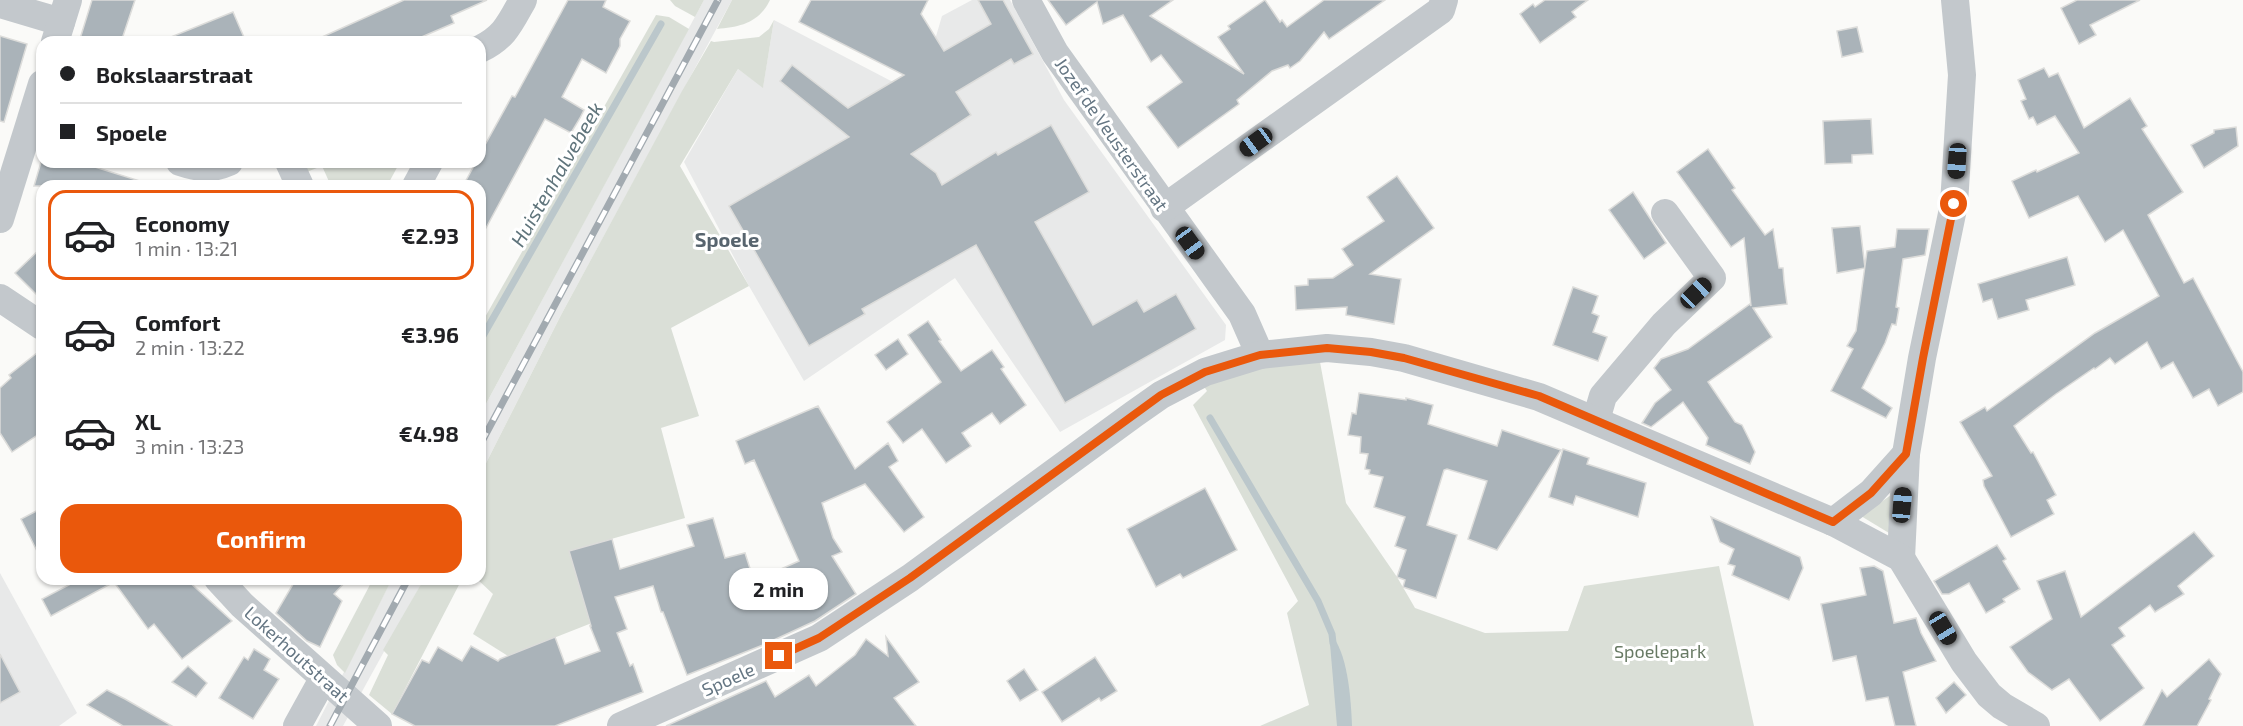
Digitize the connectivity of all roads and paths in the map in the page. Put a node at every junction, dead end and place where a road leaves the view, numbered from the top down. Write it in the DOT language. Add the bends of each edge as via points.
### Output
graph roads {
  1 [pos="523,0"];
  2 [pos="1026,0"];
  3 [pos="1444,0"];
  4 [pos="1955,0"];
  5 [pos="0,4"];
  6 [pos="61,21"];
  7 [pos="487,46"];
  8 [pos="36,119"];
  9 [pos="1164,208"];
  10 [pos="1665,213"];
  11 [pos="0,219"];
  12 [pos="0,298"];
  13 [pos="36,322"];
  14 [pos="1260,355"];
  15 [pos="1596,420"];
  16 [pos="1906,454"];
  17 [pos="1833,522"];
  18 [pos="1901,558"];
  19 [pos="224,585"];
  20 [pos="323,679"];
  21 [pos="297,726"];
  22 [pos="378,726"];
  23 [pos="621,726"];
  24 [pos="2036,726"];
  1 -- 7 [label="street" via="504,32"];
  2 -- 9 [label="street, Jozef de Veusterstraat" via="1055,53"];
  3 -- 9 [label="street" via="1441,10"];
  4 -- 16 [label="street" via="1962,75 1954,204"];
  5 -- 6 [label="street"];
  8 -- 11 [label="street"];
  9 -- 14 [label="street, Jozef de Veusterstraat" via="1242,314"];
  10 -- 15 [label="street" via="1712,278 1664,324 1603,396"];
  12 -- 13 [label="street"];
  14 -- 15 [label="street, Spoele" via="1327,348 1404,358 1539,396"];
  14 -- 23 [label="street, Spoele" via="1205,372 1161,395 910,578 819,638"];
  15 -- 17 [label="street, Spoele"];
  16 -- 17 [label="street" via="1871,493"];
  16 -- 18 [label="street"];
  17 -- 18 [label="street, Spoele"];
  18 -- 24 [label="street" via="1964,662 1989,694"];
  19 -- 20 [label="street, Lokerhoutstraat"];
  20 -- 21 [label="street"];
  20 -- 22 [label="street, Lokerhoutstraat"];
}
